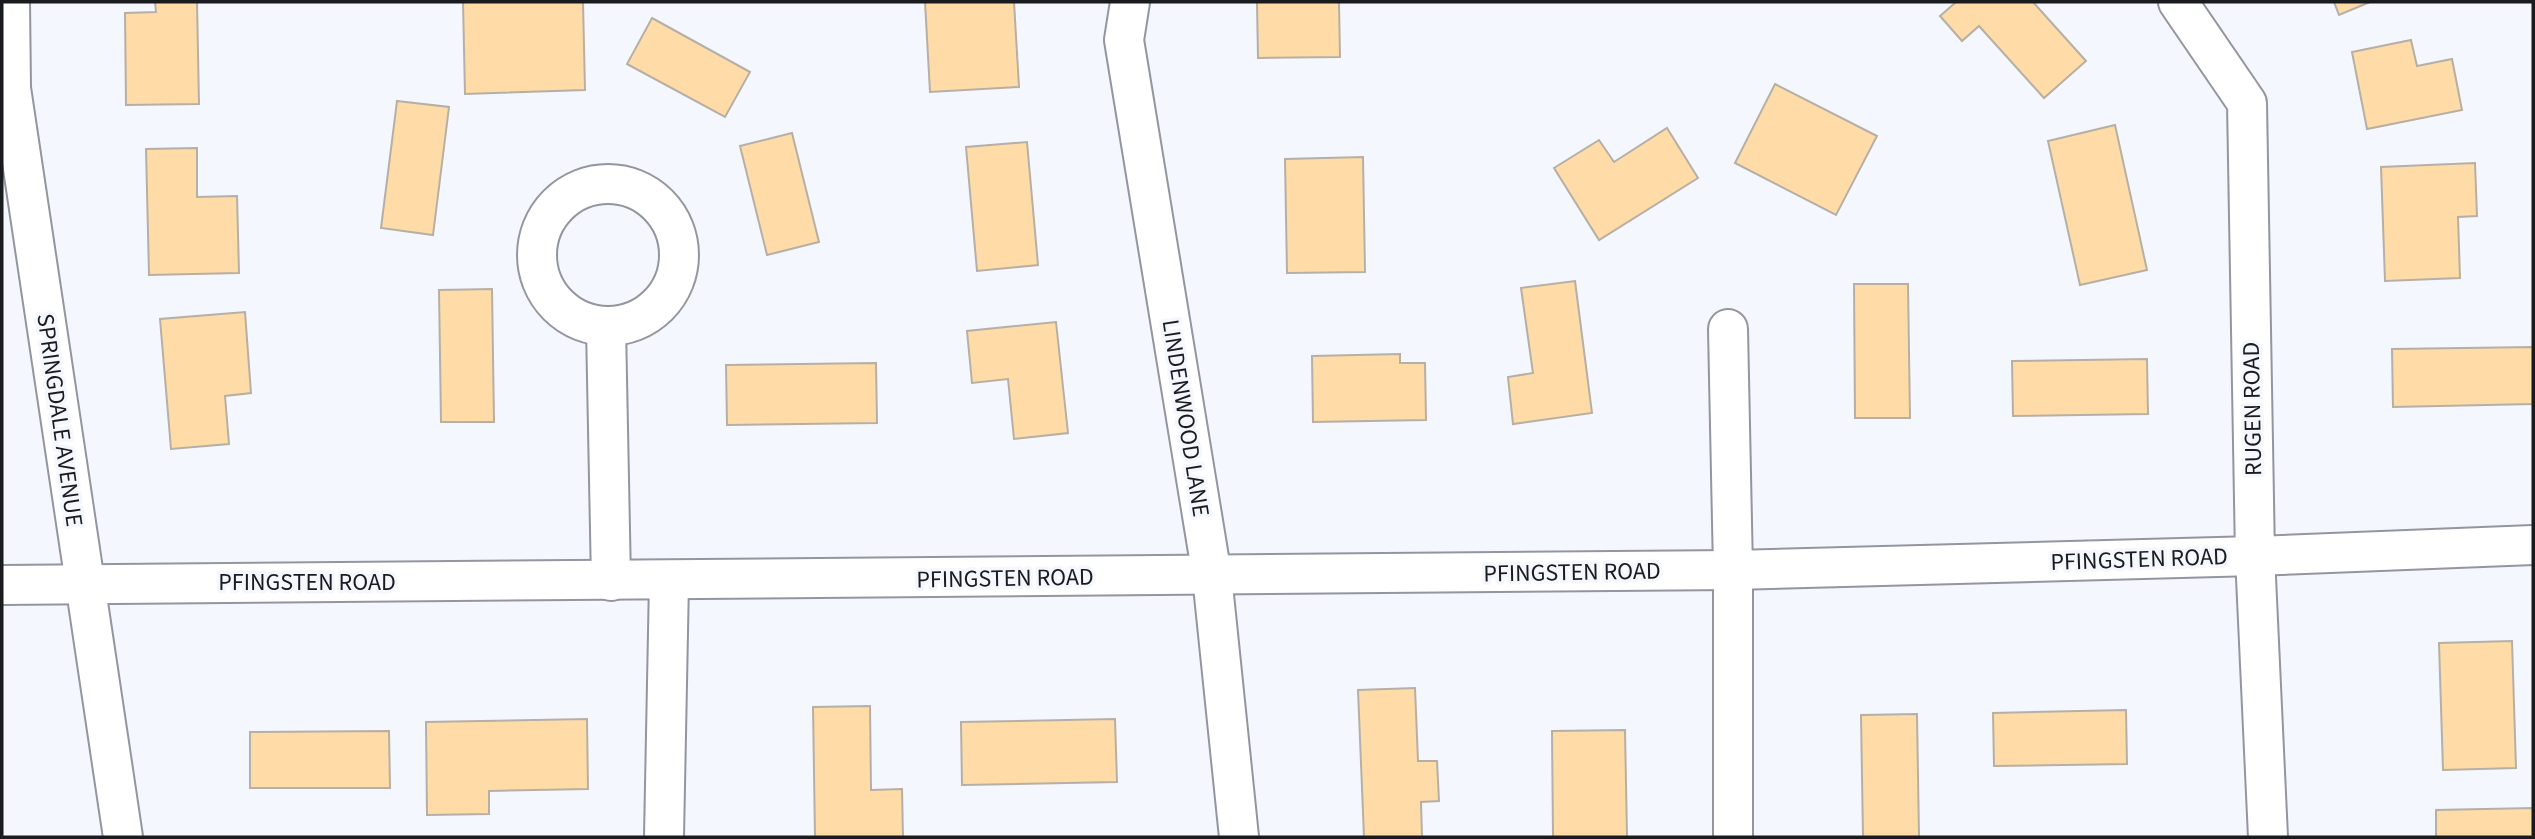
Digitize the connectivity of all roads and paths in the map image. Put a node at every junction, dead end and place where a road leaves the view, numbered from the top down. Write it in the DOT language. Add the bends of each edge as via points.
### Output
graph roads {
  1 [pos="10,2"];
  2 [pos="1130,2"];
  3 [pos="2178,2"];
  4 [pos="606,327"];
  5 [pos="1728,329"];
  6 [pos="2533,545"];
  7 [pos="2255,556"];
  8 [pos="1733,570"];
  9 [pos="1212,576"];
  10 [pos="611,580"];
  11 [pos="669,581"];
  12 [pos="85,583"];
  13 [pos="2,585"];
  14 [pos="123,837"];
  15 [pos="664,837"];
  16 [pos="1239,837"];
  17 [pos="1732,837"];
  18 [pos="2268,837"];
  1 -- 12 [label="street, SPRINGDALE AVENUE" via="11,88"];
  2 -- 9 [label="street, LINDENWOOD LANE" via="1124,40"];
  3 -- 7 [label="street, RUGEN ROAD" via="2247,103"];
  4 -- 10 [label="street"];
  5 -- 8 [label="street"];
  6 -- 7 [label="street, PFINGSTEN ROAD"];
  7 -- 8 [label="street, PFINGSTEN ROAD"];
  7 -- 18 [label="street, RUGEN ROAD"];
  8 -- 9 [label="street, PFINGSTEN ROAD"];
  8 -- 17 [label="street"];
  9 -- 11 [label="street, PFINGSTEN ROAD"];
  9 -- 16 [label="street, LINDENWOOD LANE"];
  10 -- 11 [label="street, PFINGSTEN ROAD"];
  10 -- 12 [label="street, PFINGSTEN ROAD"];
  11 -- 15 [label="street"];
  12 -- 13 [label="street, PFINGSTEN ROAD"];
  12 -- 14 [label="street, SPRINGDALE AVENUE"];
}
